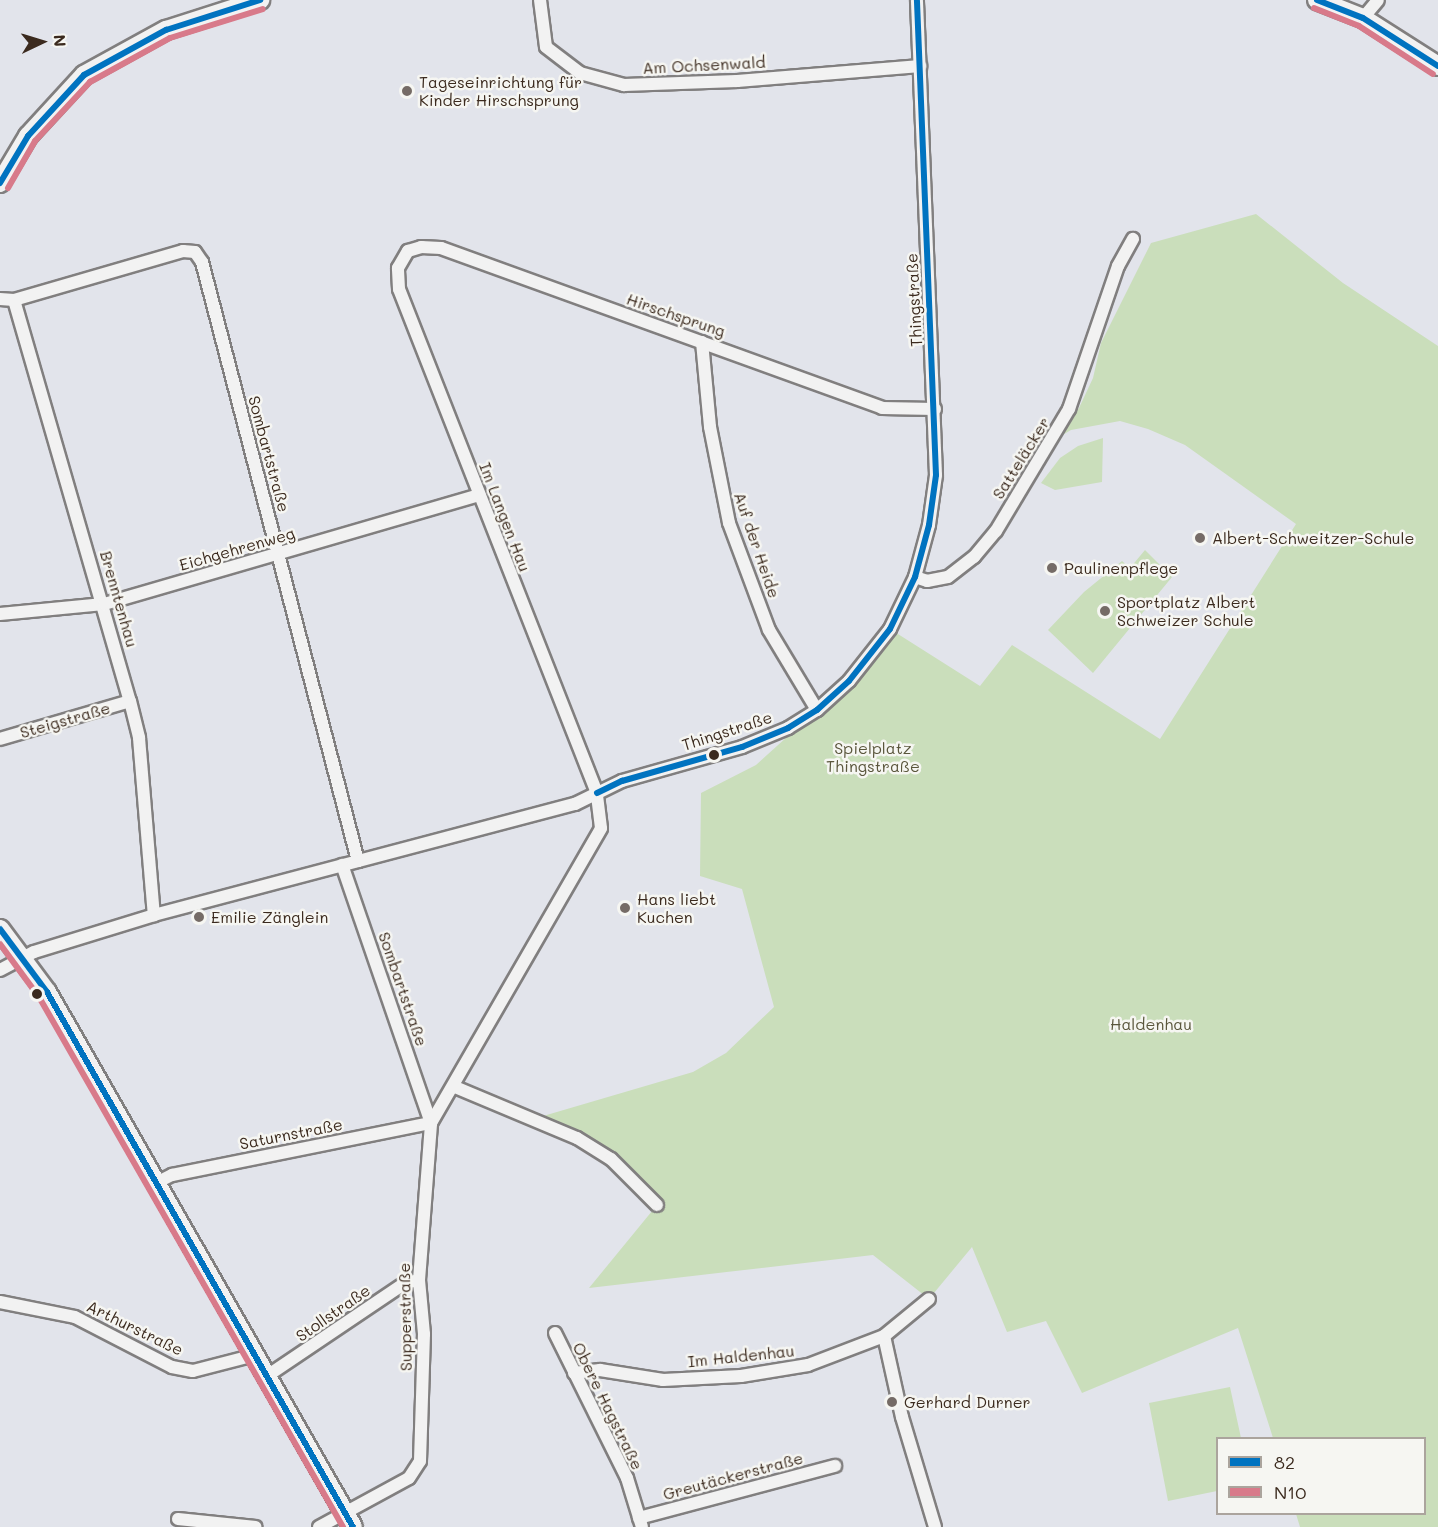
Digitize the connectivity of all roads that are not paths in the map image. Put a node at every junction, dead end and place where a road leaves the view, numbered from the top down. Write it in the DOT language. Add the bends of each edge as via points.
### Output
graph roads {
  1 [pos="260,0"];
  2 [pos="540,0"];
  3 [pos="917,0"];
  4 [pos="1317,0"];
  5 [pos="1378,0"];
  6 [pos="1363,18"];
  7 [pos="920,66"];
  8 [pos="1438,66"];
  9 [pos="0,183"];
  10 [pos="1133,239"];
  11 [pos="408,252"];
  12 [pos="0,299"];
  13 [pos="14,300"];
  14 [pos="702,342"];
  15 [pos="935,409"];
  16 [pos="479,495"];
  17 [pos="278,555"];
  18 [pos="915,577"];
  19 [pos="104,604"];
  20 [pos="0,614"];
  21 [pos="130,701"];
  22 [pos="817,710"];
  23 [pos="0,739"];
  24 [pos="597,794"];
  25 [pos="358,861"];
  26 [pos="342,865"];
  27 [pos="154,915"];
  28 [pos="0,929"];
  29 [pos="23,958"];
  30 [pos="0,970"];
  31 [pos="454,1087"];
  32 [pos="432,1123"];
  33 [pos="158,1182"];
  34 [pos="657,1205"];
  35 [pos="419,1280"];
  36 [pos="930,1299"];
  37 [pos="0,1302"];
  38 [pos="555,1334"];
  39 [pos="884,1336"];
  40 [pos="255,1355"];
  41 [pos="574,1373"];
  42 [pos="267,1376"];
  43 [pos="835,1466"];
  44 [pos="178,1519"];
  45 [pos="349,1521"];
  46 [pos="641,1522"];
  47 [pos="256,1527"];
  48 [pos="319,1527"];
  49 [pos="935,1527"];
  1 -- 9 [label="street" via="166,30 84,75 28,136"];
  2 -- 7 [label="street, Am Ochsenwald" via="546,46 580,73 624,85 737,81"];
  3 -- 7 [label="street, Thingstraße"];
  4 -- 6 [label="street"];
  5 -- 6 [label="street"];
  6 -- 8 [label="street"];
  7 -- 15 [label="street, Thingstraße"];
  10 -- 18 [label="street, Satteläcker" via="1118,266 1069,409 996,531 974,557 948,577 927,581"];
  11 -- 14 [label="street, Hirschsprung" via="421,247 441,248"];
  11 -- 16 [label="street, Im Langen Hau" via="398,268 399,290"];
  12 -- 13 [label="street, Sombartstraße"];
  13 -- 17 [label="street, Sombartstraße" via="183,251 195,252 202,261"];
  13 -- 19 [label="street, Brenntenhau"];
  14 -- 15 [label="street, Hirschsprung" via="882,408"];
  14 -- 22 [label="street, Auf der Heide" via="710,427 729,523 769,630"];
  15 -- 18 [label="street, Thingstraße" via="936,475 929,525"];
  16 -- 17 [label="street, Eichgehrenweg"];
  16 -- 24 [label="street, Im Langen Hau"];
  17 -- 19 [label="street, Eichgehrenweg"];
  17 -- 25 [label="street, Sombartstraße"];
  18 -- 22 [label="street, Thingstraße" via="890,629 849,681"];
  19 -- 20 [label="street, Eichgehrenweg"];
  19 -- 21 [label="street, Brenntenhau"];
  21 -- 23 [label="street, Steigstraße"];
  21 -- 27 [label="street, Brenntenhau" via="139,738"];
  22 -- 24 [label="street, Thingstraße" via="788,728 742,747 622,781"];
  24 -- 25 [label="street, Thingstraße" via="575,804"];
  24 -- 31 [label="street, Supperstraße" via="601,828 589,855"];
  25 -- 26 [label="street, Thingstraße"];
  26 -- 27 [label="street, Thingstraße"];
  26 -- 32 [label="street, Sombartstraße"];
  27 -- 29 [label="street, Thingstraße"];
  28 -- 29 [label="street"];
  29 -- 30 [label="street, Thingstraße"];
  29 -- 33 [label="street"];
  31 -- 32 [label="street, Supperstraße"];
  31 -- 34 [label="street" via="577,1138 611,1159"];
  32 -- 33 [label="street, Saturnstraße" via="172,1175"];
  32 -- 35 [label="street, Supperstraße"];
  33 -- 40 [label="street"];
  35 -- 42 [label="street, Stollstraße" via="405,1283"];
  35 -- 45 [label="street, Supperstraße" via="424,1334 420,1461 409,1478"];
  36 -- 39 [label="street, Im Haldenhau"];
  37 -- 40 [label="street, Arthurstraße" via="75,1317 103,1328 172,1367 193,1371"];
  38 -- 41 [label="street, Obere Hagstraße"];
  39 -- 41 [label="street, Im Haldenhau" via="808,1365 741,1376 663,1380 600,1370"];
  39 -- 49 [label="street" via="902,1417"];
  40 -- 42 [label="street"];
  41 -- 46 [label="street, Obere Hagstraße" via="627,1478"];
  42 -- 45 [label="street"];
  43 -- 46 [label="street, Greutäckerstraße"];
  44 -- 47 [label="street"];
  45 -- 48 [label="street, Supperstraße"];
}
